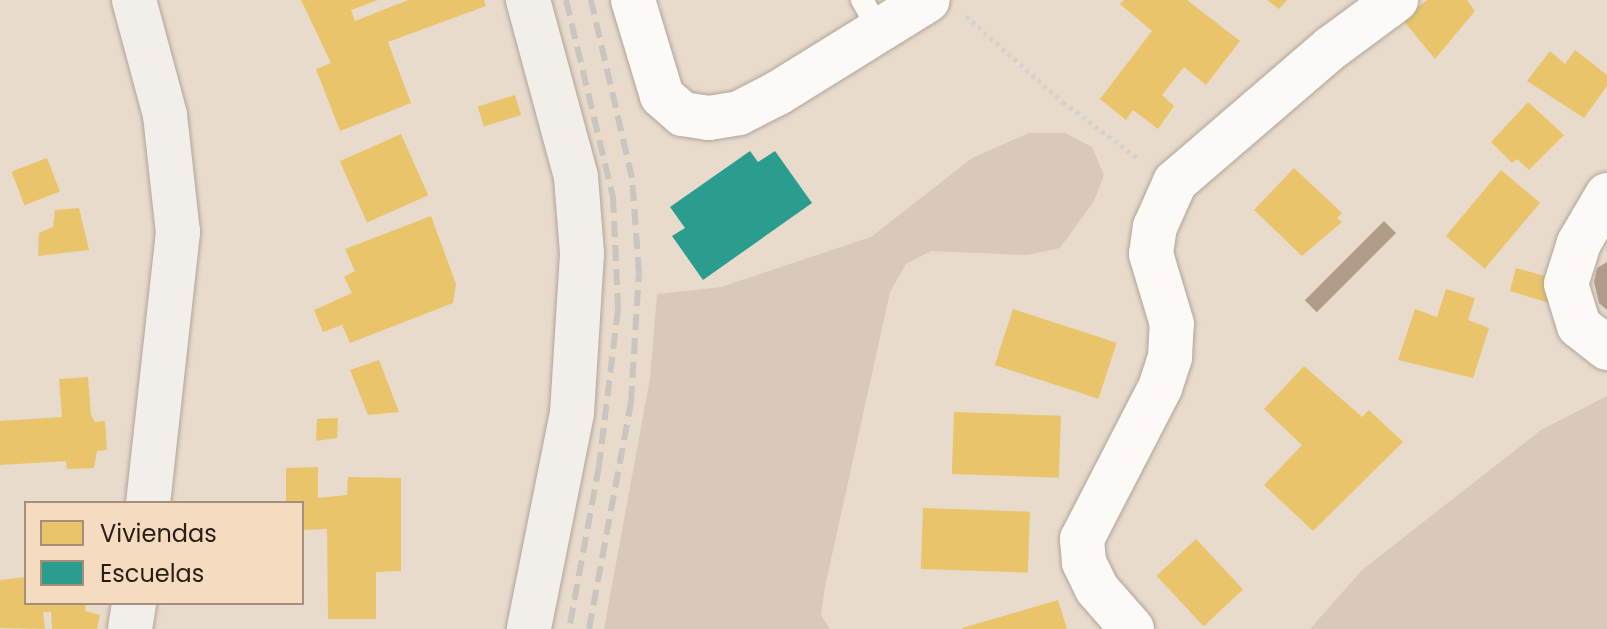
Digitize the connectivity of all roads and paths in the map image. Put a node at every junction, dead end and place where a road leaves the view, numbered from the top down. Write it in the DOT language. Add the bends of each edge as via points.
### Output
graph roads {
  1 [pos="134,0"];
  2 [pos="528,0"];
  3 [pos="633,0"];
  4 [pos="1396,0"];
  5 [pos="941,2"];
  6 [pos="870,15"];
  7 [pos="1151,168"];
  8 [pos="1607,195"];
  9 [pos="1607,348"];
  10 [pos="148,501"];
  11 [pos="134,605"];
  12 [pos="130,629"];
  13 [pos="529,629"];
  14 [pos="1132,629"];
  1 -- 10 [label="main road" via="165,115 178,232"];
  2 -- 13 [label="main road" via="576,177 582,254 572,413"];
  3 -- 6 [label="street" via="662,96 695,117 739,113"];
  4 -- 14 [label="street" via="1331,48 1175,182 1155,227 1151,254 1172,324 1170,357 1160,388 1082,539 1084,562 1097,589"];
  5 -- 6 [label="street"];
  5 -- 7 [label="path"];
  8 -- 9 [label="street" via="1579,243 1566,284 1579,326"];
  11 -- 12 [label="main road"];
}
